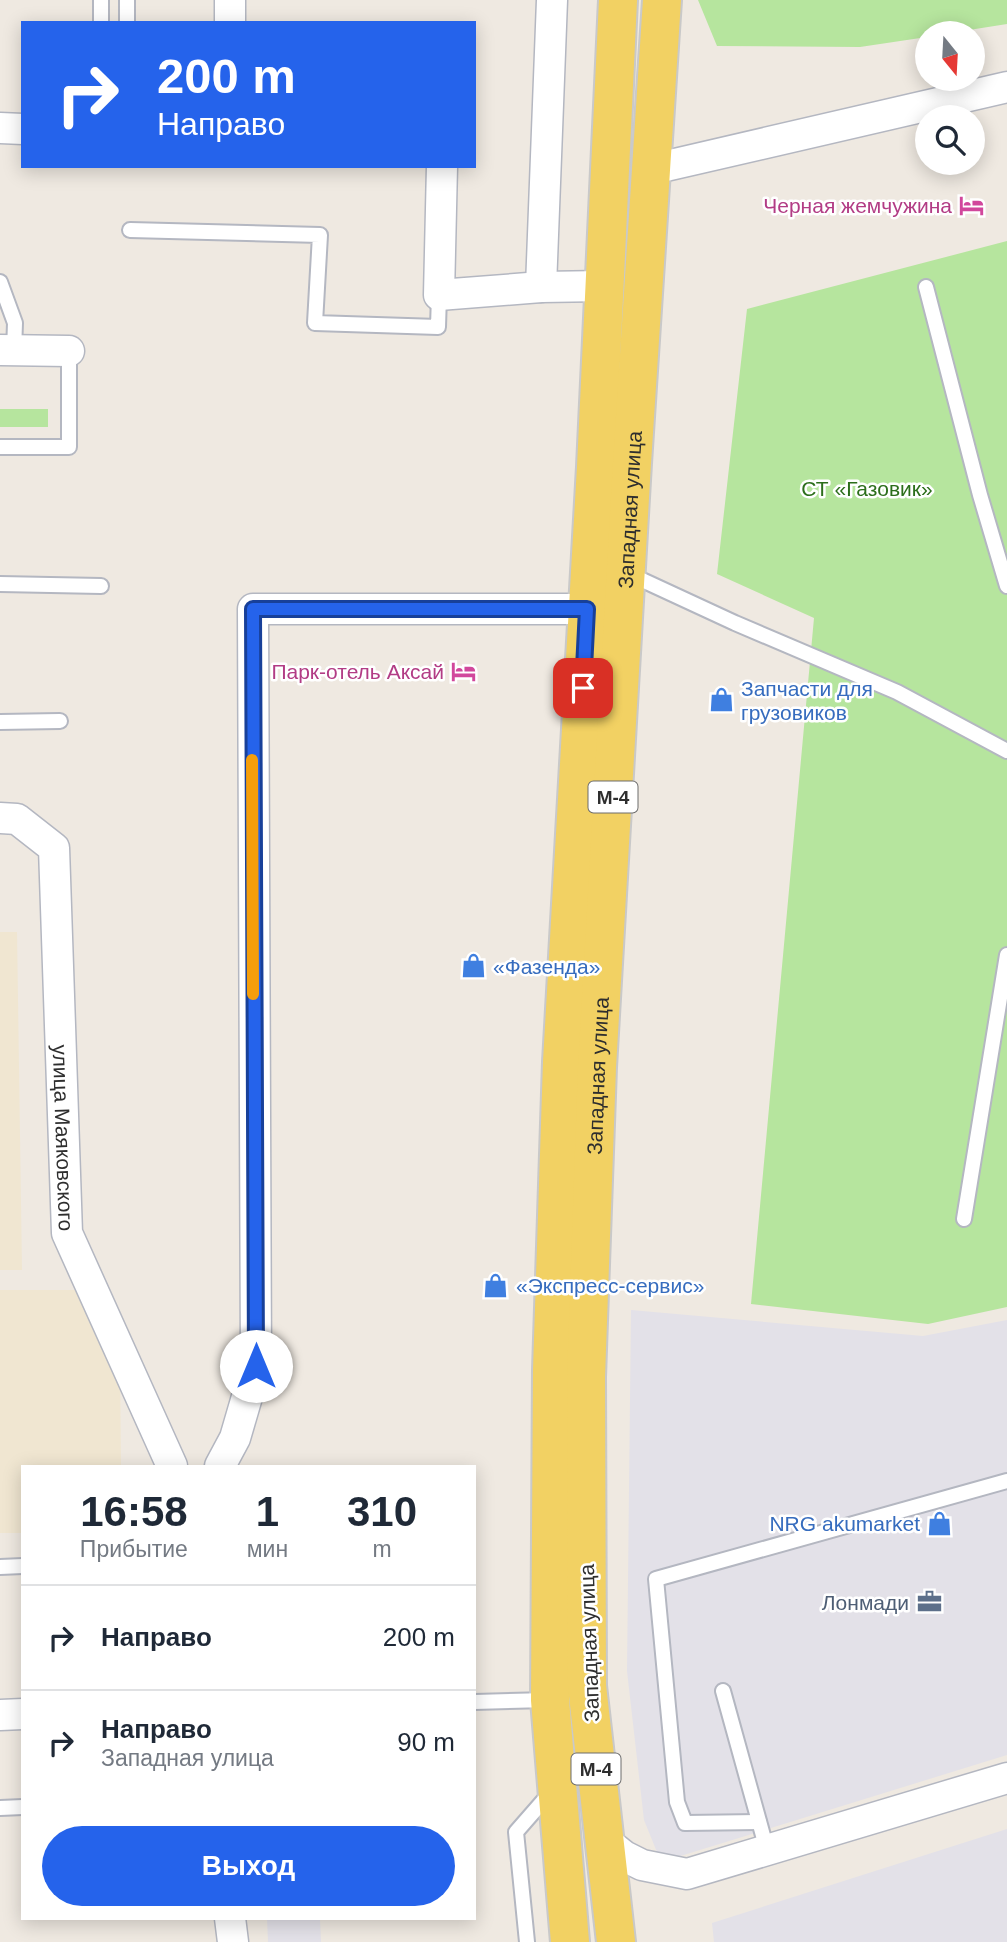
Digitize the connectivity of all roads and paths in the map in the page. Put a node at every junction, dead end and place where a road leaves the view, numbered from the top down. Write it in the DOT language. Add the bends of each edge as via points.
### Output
graph roads {
  1 [pos="101,0"];
  2 [pos="127,0"];
  3 [pos="230,0"];
  4 [pos="552,0"];
  5 [pos="618,0"];
  6 [pos="663,0"];
  7 [pos="101,21"];
  8 [pos="127,21"];
  9 [pos="230,21"];
  10 [pos="1007,87"];
  11 [pos="0,128"];
  12 [pos="21,129"];
  13 [pos="442,168"];
  14 [pos="653,169"];
  15 [pos="131,230"];
  16 [pos="0,282"];
  17 [pos="604,286"];
  18 [pos="541,287"];
  19 [pos="926,287"];
  20 [pos="439,295"];
  21 [pos="7,351"];
  22 [pos="69,351"];
  23 [pos="0,447"];
  24 [pos="625,573"];
  25 [pos="0,584"];
  26 [pos="101,586"];
  27 [pos="1007,586"];
  28 [pos="587,609"];
  29 [pos="60,721"];
  30 [pos="0,722"];
  31 [pos="1007,751"];
  32 [pos="0,818"];
  33 [pos="1007,955"];
  34 [pos="964,1219"];
  35 [pos="172,1465"];
  36 [pos="220,1465"];
  37 [pos="1007,1481"];
  38 [pos="21,1566"];
  39 [pos="0,1567"];
  40 [pos="723,1691"];
  41 [pos="550,1700"];
  42 [pos="476,1702"];
  43 [pos="21,1714"];
  44 [pos="0,1715"];
  45 [pos="1007,1778"];
  46 [pos="556,1786"];
  47 [pos="21,1807"];
  48 [pos="0,1808"];
  49 [pos="759,1822"];
  50 [pos="604,1840"];
  51 [pos="767,1850"];
  52 [pos="230,1920"];
  53 [pos="233,1942"];
  54 [pos="527,1942"];
  55 [pos="570,1942"];
  56 [pos="615,1942"];
  1 -- 7 [label="lane"];
  2 -- 8 [label="lane"];
  3 -- 9 [label="street"];
  4 -- 18 [label="street"];
  5 -- 17 [label="main road, Западная улица / М-4"];
  6 -- 14 [label="main road, Западная улица / М-4"];
  10 -- 14 [label="street"];
  11 -- 12 [label="street"];
  13 -- 20 [label="street"];
  14 -- 24 [label="main road, Западная улица / М-4"];
  15 -- 20 [label="lane" via="320,235 315,323 438,327"];
  16 -- 21 [label="lane" via="15,323"];
  17 -- 18 [label="street"];
  17 -- 28 [label="main road, Западная улица / М-4"];
  18 -- 20 [label="street"];
  19 -- 27 [label="lane"];
  21 -- 22 [label="street"];
  22 -- 23 [label="lane" via="69,447"];
  24 -- 31 [label="lane" via="897,692"];
  24 -- 50 [label="main road, Западная улица / М-4" via="597,1067 586,1377 587,1686"];
  25 -- 26 [label="lane"];
  28 -- 36 [label="street" via="253,609 256,1366 235,1438"];
  28 -- 41 [label="main road, Западная улица / М-4" via="561,1076 552,1370"];
  29 -- 30 [label="lane"];
  32 -- 35 [label="street, улица Маяковского" via="17,819 54,848 67,1233"];
  33 -- 34 [label="lane"];
  37 -- 49 [label="lane" via="656,1579 677,1802 685,1823"];
  38 -- 39 [label="lane"];
  40 -- 49 [label="lane"];
  41 -- 42 [label="lane"];
  41 -- 46 [label="main road, Западная улица / М-4"];
  43 -- 44 [label="street"];
  45 -- 51 [label="street"];
  46 -- 54 [label="lane" via="516,1832"];
  46 -- 55 [label="main road, Западная улица / М-4"];
  47 -- 48 [label="lane"];
  49 -- 51 [label="lane"];
  50 -- 51 [label="street" via="642,1865 687,1874"];
  50 -- 56 [label="main road, Западная улица / М-4"];
  52 -- 53 [label="street"];
}
